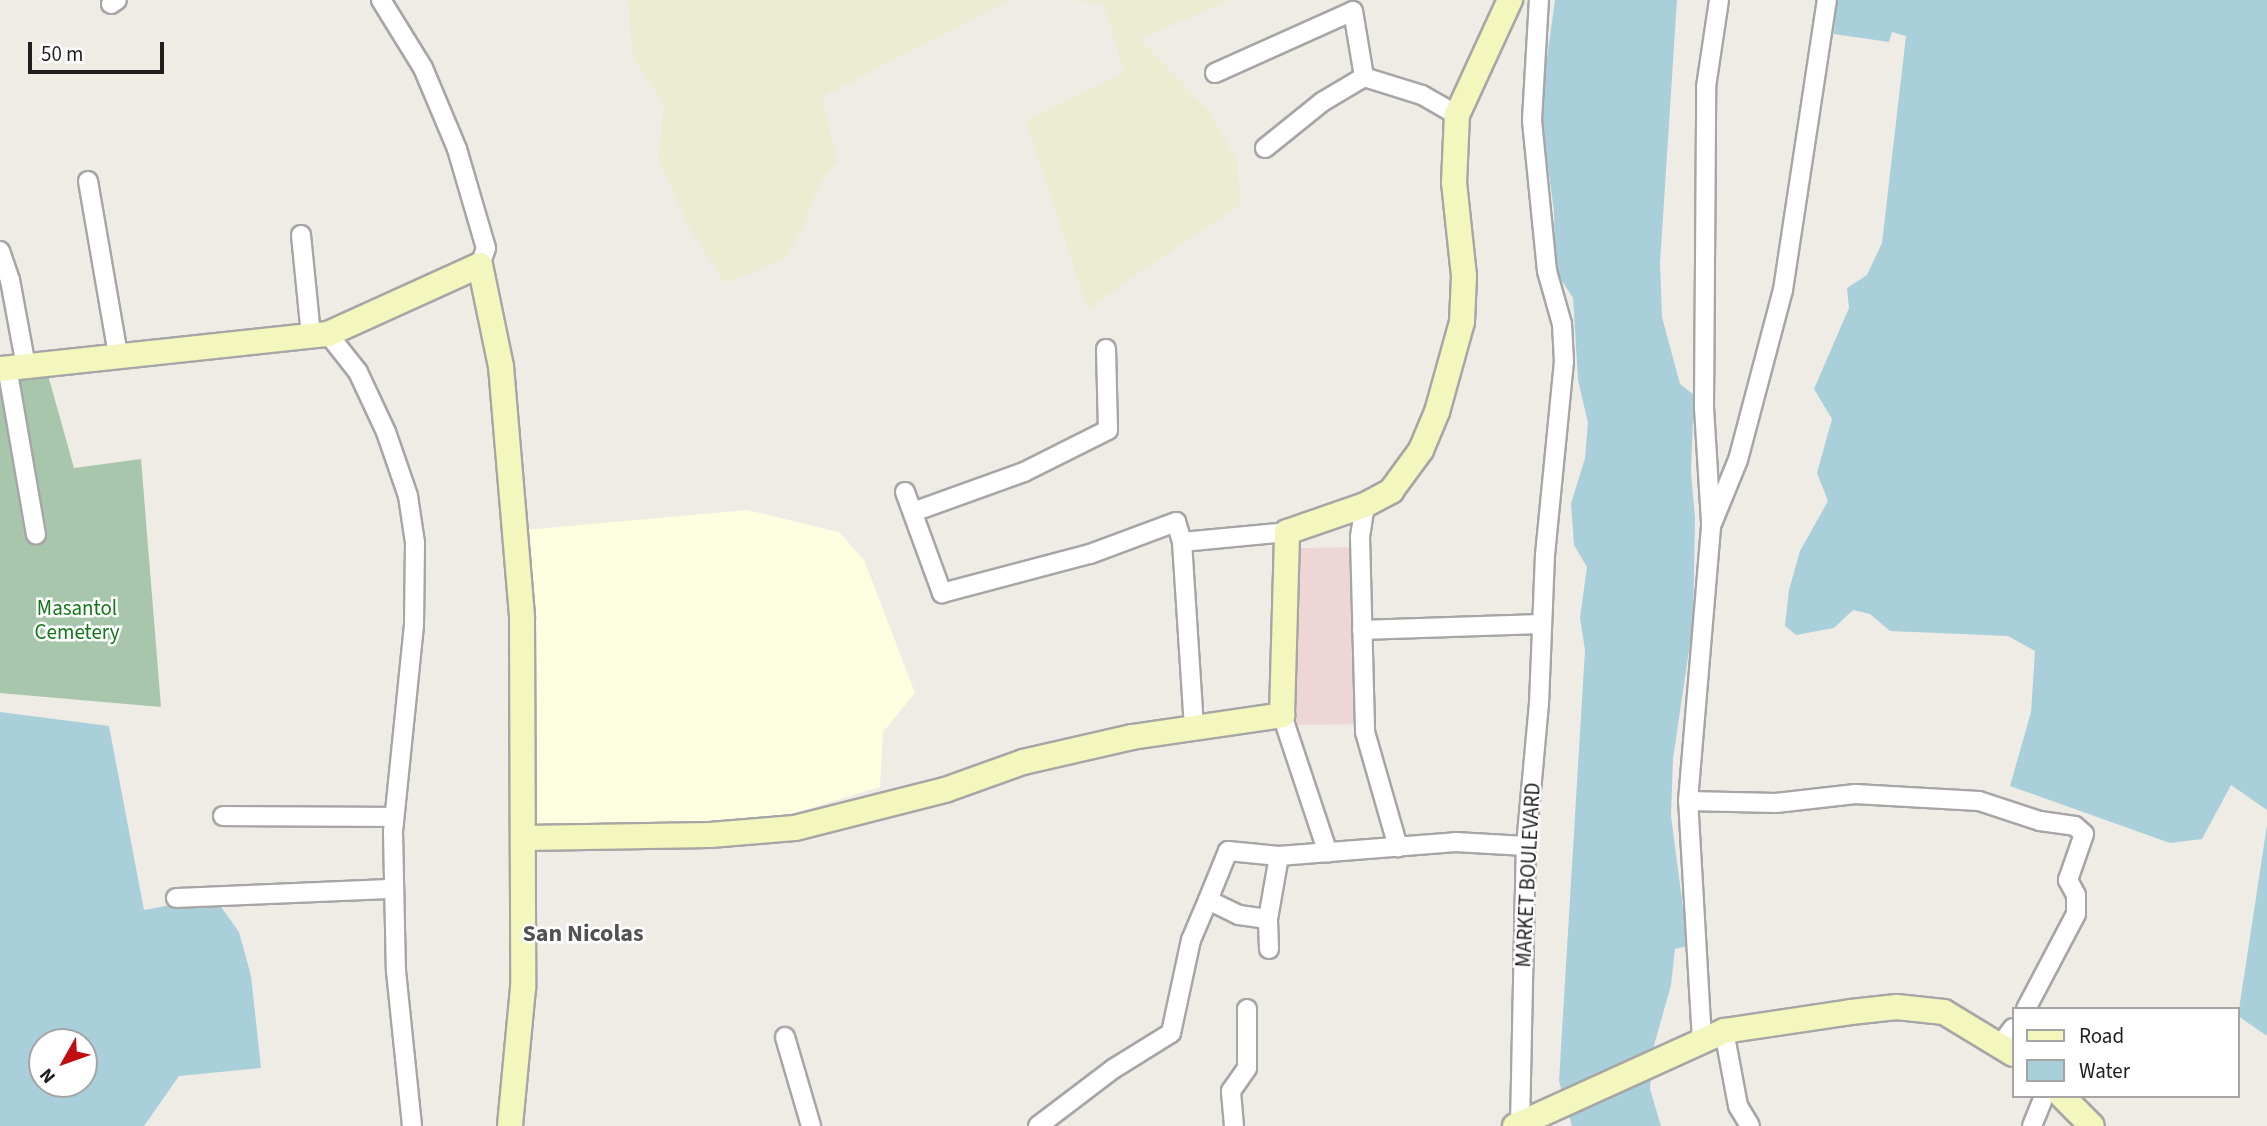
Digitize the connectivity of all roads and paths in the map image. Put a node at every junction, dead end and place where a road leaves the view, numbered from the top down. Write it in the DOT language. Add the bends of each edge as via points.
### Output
graph roads {
  1 [pos="381,0"];
  2 [pos="1510,0"];
  3 [pos="1539,0"];
  4 [pos="1719,0"];
  5 [pos="1827,0"];
  6 [pos="1215,73"];
  7 [pos="1364,77"];
  8 [pos="1457,115"];
  9 [pos="1265,148"];
  10 [pos="88,181"];
  11 [pos="301,235"];
  12 [pos="0,251"];
  13 [pos="480,265"];
  14 [pos="320,335"];
  15 [pos="1107,349"];
  16 [pos="118,355"];
  17 [pos="11,367"];
  18 [pos="905,492"];
  19 [pos="1365,505"];
  20 [pos="913,512"];
  21 [pos="1712,526"];
  22 [pos="1287,532"];
  23 [pos="36,535"];
  24 [pos="1182,542"];
  25 [pos="1540,624"];
  26 [pos="1363,630"];
  27 [pos="1282,715"];
  28 [pos="1194,726"];
  29 [pos="1688,801"];
  30 [pos="223,817"];
  31 [pos="394,817"];
  32 [pos="525,838"];
  33 [pos="1526,846"];
  34 [pos="1398,847"];
  35 [pos="1328,853"];
  36 [pos="1279,856"];
  37 [pos="392,888"];
  38 [pos="176,898"];
  39 [pos="1208,900"];
  40 [pos="1268,919"];
  41 [pos="1269,949"];
  42 [pos="2027,1007"];
  43 [pos="1247,1009"];
  44 [pos="1713,1036"];
  45 [pos="785,1037"];
  46 [pos="2009,1042"];
  47 [pos="2043,1098"];
  48 [pos="2064,1098"];
  49 [pos="1518,1125"];
  50 [pos="412,1126"];
  51 [pos="510,1126"];
  52 [pos="811,1126"];
  53 [pos="1038,1126"];
  54 [pos="1234,1126"];
  55 [pos="1750,1126"];
  56 [pos="2032,1126"];
  57 [pos="2092,1126"];
  1 -- 13 [label="street" via="423,68 457,149 486,248"];
  2 -- 8 [label="main road"];
  3 -- 25 [label="street, MARKET BOULEVARD" via="1532,120 1547,271 1562,324 1564,362"];
  4 -- 21 [label="street" via="1706,87 1704,407"];
  5 -- 21 [label="street" via="1783,290 1738,460"];
  6 -- 7 [label="street" via="1353,11"];
  7 -- 8 [label="street" via="1422,95"];
  7 -- 9 [label="street" via="1322,102"];
  8 -- 19 [label="main road" via="1454,183 1464,276 1462,322 1437,412 1421,450 1403,480"];
  10 -- 16 [label="street"];
  11 -- 14 [label="street"];
  12 -- 17 [label="street" via="10,280"];
  13 -- 14 [label="main road"];
  13 -- 32 [label="main road" via="501,366 522,618"];
  14 -- 16 [label="main road"];
  14 -- 31 [label="street" via="358,372 386,432 408,496 415,542 414,625"];
  15 -- 20 [label="street" via="1108,430 1024,472"];
  16 -- 17 [label="main road"];
  17 -- 23 [label="street"];
  18 -- 20 [label="street"];
  19 -- 22 [label="main road"];
  19 -- 26 [label="street" via="1360,537"];
  20 -- 24 [label="street" via="942,593 1090,554 1176,522"];
  21 -- 29 [label="street"];
  22 -- 24 [label="street"];
  22 -- 27 [label="main road"];
  24 -- 28 [label="street"];
  25 -- 26 [label="street"];
  25 -- 33 [label="street, MARKET BOULEVARD" via="1539,704"];
  26 -- 34 [label="street" via="1366,732"];
  27 -- 28 [label="main road"];
  27 -- 35 [label="street"];
  28 -- 32 [label="main road" via="1023,762 945,790 795,828 710,835"];
  29 -- 42 [label="street" via="1776,803 1855,794 1979,801 2040,821 2075,826 2084,834 2067,880 2076,895 2076,914"];
  29 -- 44 [label="street"];
  30 -- 31 [label="street"];
  31 -- 37 [label="street"];
  32 -- 51 [label="main road" via="523,988"];
  33 -- 34 [label="street" via="1455,842"];
  33 -- 49 [label="street, MARKET BOULEVARD"];
  34 -- 35 [label="street"];
  35 -- 36 [label="street"];
  36 -- 39 [label="street" via="1228,851"];
  36 -- 40 [label="street"];
  37 -- 38 [label="street"];
  37 -- 50 [label="street"];
  39 -- 40 [label="street" via="1239,915"];
  39 -- 53 [label="street" via="1191,940 1171,1033 1113,1069"];
  40 -- 41 [label="street"];
  43 -- 54 [label="street" via="1247,1068 1231,1091"];
  44 -- 46 [label="main road" via="1897,1007 1944,1012"];
  44 -- 49 [label="main road"];
  44 -- 55 [label="street"];
  45 -- 52 [label="street"];
  47 -- 56 [label="street"];
  48 -- 57 [label="main road"];
}
